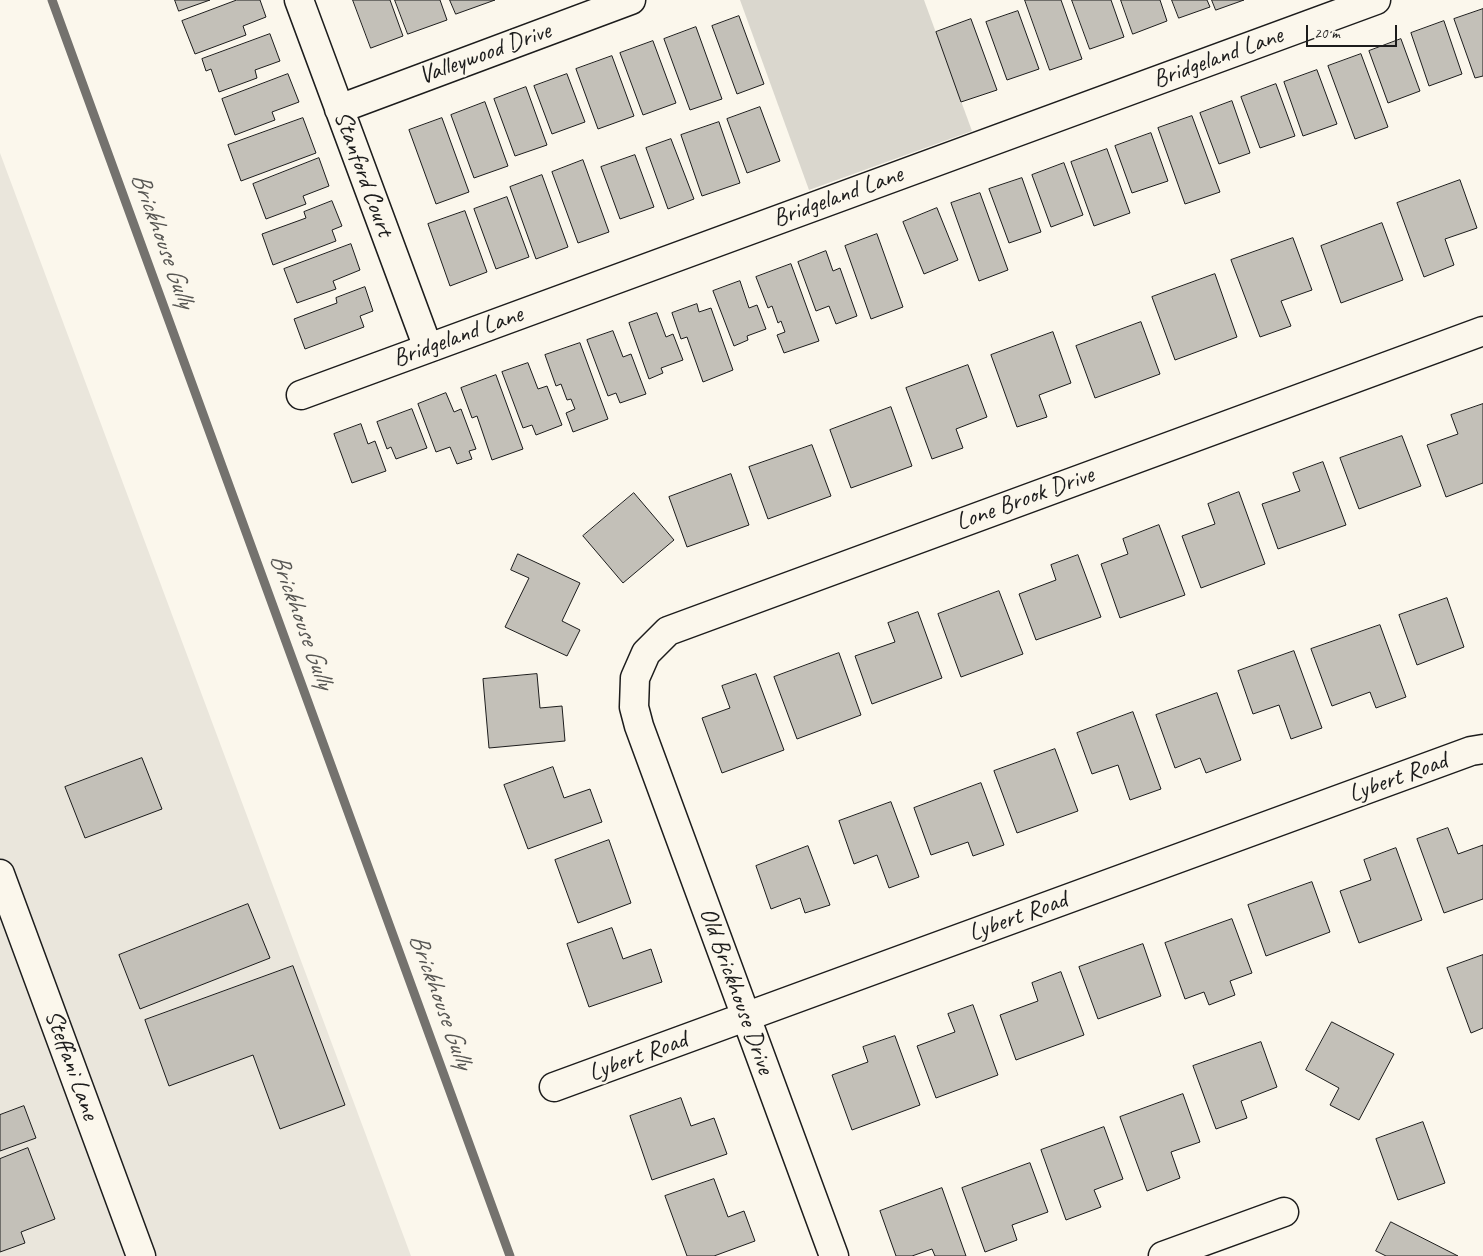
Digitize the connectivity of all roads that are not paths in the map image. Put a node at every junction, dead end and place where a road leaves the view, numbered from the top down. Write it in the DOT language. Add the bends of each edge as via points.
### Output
graph roads {
  1 [pos="298,0"];
  2 [pos="631,0"];
  3 [pos="1376,0"];
  4 [pos="340,109"];
  5 [pos="1483,331"];
  6 [pos="428,348"];
  7 [pos="301,395"];
  8 [pos="639,726"];
  9 [pos="1483,749"];
  10 [pos="0,874"];
  11 [pos="746,1017"];
  12 [pos="554,1088"];
  13 [pos="1284,1212"];
  14 [pos="141,1256"];
  15 [pos="834,1256"];
  16 [pos="1163,1256"];
  1 -- 4 [label="street, Stanford Court"];
  2 -- 4 [label="street, Valleywood Drive"];
  3 -- 6 [label="street, Bridgeland Lane"];
  4 -- 6 [label="street, Stanford Court"];
  5 -- 8 [label="street, Lone Brook Drive" via="668,631 646,653 635,678 634,707"];
  6 -- 7 [label="street, Bridgeland Lane"];
  8 -- 11 [label="street, Old Brickhouse Drive"];
  9 -- 11 [label="street, Lybert Road"];
  10 -- 14 [label="street, Steffani Lane"];
  11 -- 12 [label="street, Lybert Road"];
  11 -- 15 [label="street, Old Brickhouse Drive"];
  13 -- 16 [label="street"];
}
